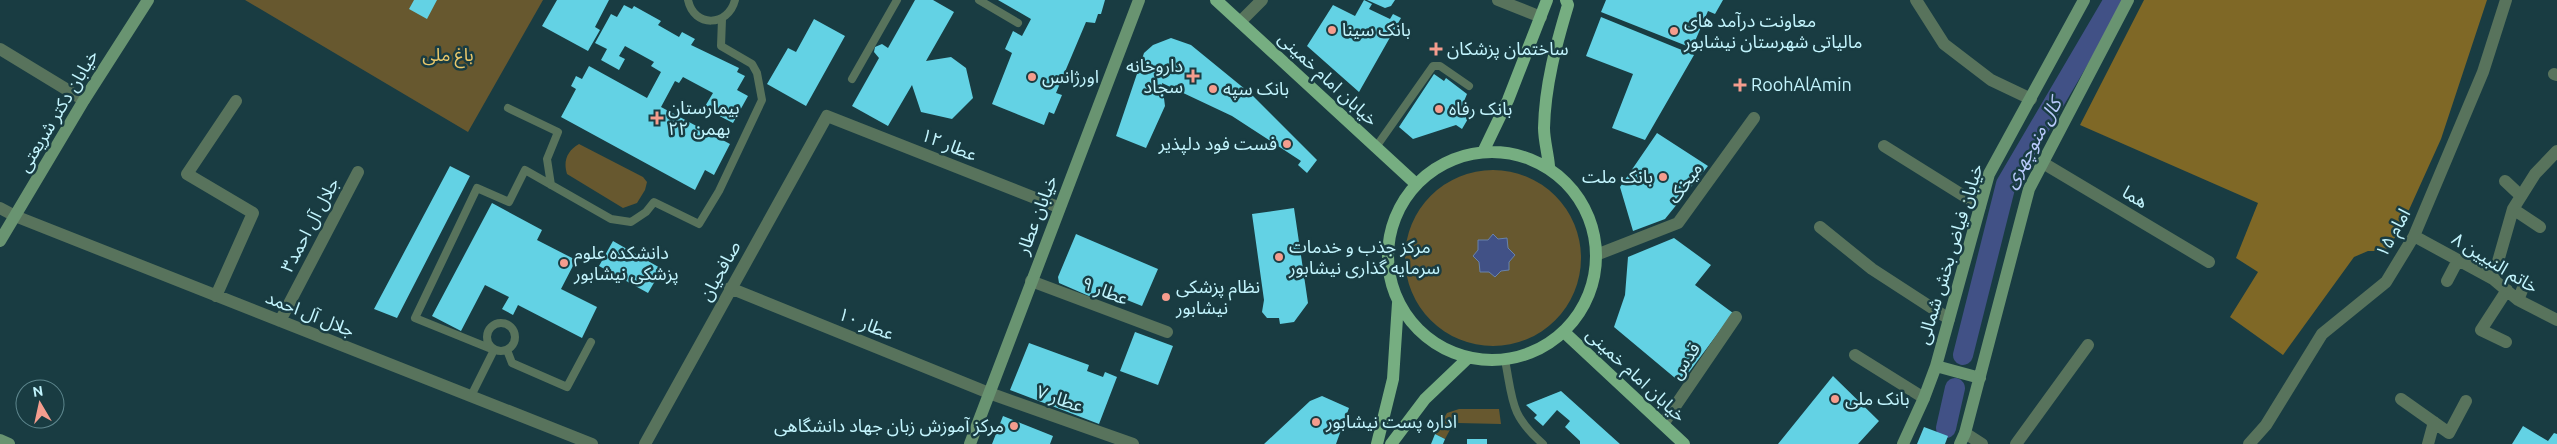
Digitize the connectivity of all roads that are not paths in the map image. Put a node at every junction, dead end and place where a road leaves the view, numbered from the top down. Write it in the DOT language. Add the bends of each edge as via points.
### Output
graph roads {
  1 [pos="148,0"];
  2 [pos="688,0"];
  3 [pos="735,0"];
  4 [pos="897,0"];
  5 [pos="979,0"];
  6 [pos="1139,0"];
  7 [pos="1216,0"];
  8 [pos="1262,0"];
  9 [pos="1498,0"];
  10 [pos="1547,0"];
  11 [pos="1566,0"];
  12 [pos="1916,0"];
  13 [pos="2084,0"];
  14 [pos="2128,0"];
  15 [pos="2506,0"];
  16 [pos="1541,17"];
  17 [pos="722,19"];
  18 [pos="1240,22"];
  19 [pos="1018,23"];
  20 [pos="0,49"];
  21 [pos="852,79"];
  22 [pos="1469,86"];
  23 [pos="2031,99"];
  24 [pos="84,100"];
  25 [pos="236,102"];
  26 [pos="508,108"];
  27 [pos="827,116"];
  28 [pos="1754,118"];
  29 [pos="1884,146"];
  30 [pos="1376,147"];
  31 [pos="2557,151"];
  32 [pos="1483,152"];
  33 [pos="2043,163"];
  34 [pos="1549,166"];
  35 [pos="358,172"];
  36 [pos="2505,181"];
  37 [pos="551,184"];
  38 [pos="1416,184"];
  39 [pos="2521,196"];
  40 [pos="1980,206"];
  41 [pos="1058,207"];
  42 [pos="0,208"];
  43 [pos="2513,208"];
  44 [pos="15,216"];
  45 [pos="1820,227"];
  46 [pos="2540,227"];
  47 [pos="2414,236"];
  48 [pos="0,241"];
  49 [pos="1596,255"];
  50 [pos="2458,260"];
  51 [pos="2209,262"];
  52 [pos="2493,279"];
  53 [pos="1031,281"];
  54 [pos="2447,281"];
  55 [pos="2525,283"];
  56 [pos="730,288"];
  57 [pos="2507,290"];
  58 [pos="216,296"];
  59 [pos="2518,300"];
  60 [pos="1398,303"];
  61 [pos="1736,317"];
  62 [pos="1949,319"];
  63 [pos="2557,320"];
  64 [pos="280,321"];
  65 [pos="1167,332"];
  66 [pos="1564,332"];
  67 [pos="591,342"];
  68 [pos="2506,342"];
  69 [pos="2088,345"];
  70 [pos="494,350"];
  71 [pos="507,350"];
  72 [pos="1855,355"];
  73 [pos="1468,358"];
  74 [pos="1505,360"];
  75 [pos="1936,366"];
  76 [pos="1980,378"];
  77 [pos="988,393"];
  78 [pos="471,396"];
  79 [pos="1924,398"];
  80 [pos="2401,400"];
  81 [pos="2466,401"];
  82 [pos="2434,422"];
  83 [pos="1663,424"];
  84 [pos="1963,439"];
  85 [pos="0,440"];
  86 [pos="9,444"];
  87 [pos="592,444"];
  88 [pos="646,444"];
  89 [pos="970,444"];
  90 [pos="1133,444"];
  91 [pos="1377,444"];
  92 [pos="1391,444"];
  93 [pos="1543,444"];
  94 [pos="1684,444"];
  95 [pos="1903,444"];
  96 [pos="1982,444"];
  97 [pos="2016,444"];
  98 [pos="2248,444"];
  99 [pos="2428,444"];
  1 -- 24 [label="street, خیابان دکتر شریعتی"];
  2 -- 17 [label="lane" via="690,8 700,19"];
  3 -- 17 [label="lane" via="733,8"];
  4 -- 21 [label="lane"];
  5 -- 19 [label="lane"];
  6 -- 41 [label="street, خیابان عطار"];
  7 -- 18 [label="main road, خیابان امام خمینی"];
  8 -- 18 [label="street"];
  9 -- 16 [label="street"];
  10 -- 16 [label="main road"];
  11 -- 34 [label="main road" via="1568,5 1547,93 1544,129"];
  12 -- 23 [label="street" via="1944,44 1991,80"];
  13 -- 23 [label="street, خیابان فیاض بخش شمالی"];
  14 -- 33 [label="street"];
  15 -- 47 [label="street, امام ۱۵" via="2484,72"];
  16 -- 32 [label="main road"];
  17 -- 37 [label="lane" via="721,46 752,64 762,100 719,191 699,224 654,202 632,222 611,219"];
  18 -- 30 [label="main road, خیابان امام خمینی"];
  20 -- 24 [label="street"];
  22 -- 30 [label="lane" via="1436,65"];
  23 -- 40 [label="street, خیابان فیاض بخش شمالی" via="1989,174"];
  24 -- 44 [label="street, خیابان دکتر شریعتی"];
  25 -- 58 [label="street" via="187,174 253,213"];
  26 -- 37 [label="lane" via="558,132 547,159"];
  27 -- 41 [label="street, عطار ۱۲"];
  27 -- 56 [label="street, صافحیان"];
  28 -- 49 [label="street, میخک" via="1678,223"];
  29 -- 40 [label="street"];
  30 -- 38 [label="main road, خیابان امام خمینی"];
  31 -- 39 [label="street" via="2535,174"];
  32 -- 34 [label="main road" via="1508,153"];
  32 -- 38 [label="main road" via="1458,157 1436,168"];
  33 -- 51 [label="street, هما"];
  33 -- 76 [label="street" via="2029,189"];
  34 -- 49 [label="main road" via="1578,197 1592,225"];
  35 -- 64 [label="street, جلال آل احمد۳"];
  36 -- 39 [label="street"];
  37 -- 70 [label="lane" via="525,170 509,202 477,188 415,318"];
  38 -- 60 [label="main road" via="1400,204 1388,245 1389,279"];
  39 -- 43 [label="street"];
  40 -- 62 [label="street, خیابان فیاض بخش شمالی"];
  41 -- 53 [label="street, خیابان عطار"];
  42 -- 44 [label="street, جلال آل احمد"];
  43 -- 46 [label="street"];
  43 -- 52 [label="street"];
  44 -- 48 [label="street, خیابان دکتر شریعتی"];
  44 -- 58 [label="street, جلال آل احمد"];
  45 -- 62 [label="street" via="1872,269"];
  47 -- 50 [label="street, خاتم النبیین ۸"];
  47 -- 98 [label="street, امام ۱۵" via="2386,282 2322,334 2266,425"];
  49 -- 66 [label="main road" via="1593,284 1582,310"];
  50 -- 52 [label="street, خاتم النبیین ۸"];
  50 -- 54 [label="street"];
  52 -- 57 [label="street, خاتم النبیین ۸"];
  53 -- 65 [label="street, عطار ۹"];
  53 -- 77 [label="street, خیابان عطار"];
  55 -- 59 [label="street"];
  56 -- 77 [label="street, عطار ۱۰"];
  56 -- 88 [label="street, صافحیان"];
  57 -- 59 [label="street, خاتم النبیین ۸"];
  57 -- 68 [label="street" via="2481,330"];
  58 -- 64 [label="street, جلال آل احمد"];
  59 -- 63 [label="street, خاتم النبیین ۸"];
  60 -- 73 [label="main road" via="1414,327 1436,345"];
  60 -- 91 [label="main road" via="1393,379"];
  61 -- 83 [label="street, قدس"];
  62 -- 75 [label="street, خیابان فیاض بخش شمالی"];
  64 -- 78 [label="street, جلال آل احمد"];
  66 -- 74 [label="main road" via="1539,349"];
  66 -- 83 [label="main road, خیابان امام خمینی"];
  67 -- 71 [label="lane" via="568,387 512,363"];
  69 -- 97 [label="street"];
  70 -- 71 [label="lane"];
  70 -- 71 [label="lane" via="487,343 487,334 492,326 501,323 510,326 515,334 514,343"];
  70 -- 78 [label="lane"];
  72 -- 79 [label="street"];
  73 -- 74 [label="main road"];
  73 -- 92 [label="main road" via="1425,399"];
  74 -- 93 [label="lane" via="1516,414 1526,429"];
  75 -- 76 [label="street"];
  75 -- 79 [label="street, خیابان فیاض بخش شمالی"];
  76 -- 84 [label="street"];
  77 -- 89 [label="street, خیابان عطار"];
  77 -- 90 [label="street, عطار ۷"];
  78 -- 87 [label="street, جلال آل احمد"];
  79 -- 95 [label="street, خیابان فیاض بخش شمالی"];
  80 -- 82 [label="street"];
  81 -- 82 [label="street" via="2448,432"];
  82 -- 99 [label="street"];
  83 -- 94 [label="main road, خیابان امام خمینی"];
  84 -- 96 [label="street"];
  85 -- 86 [label="street"];
}
